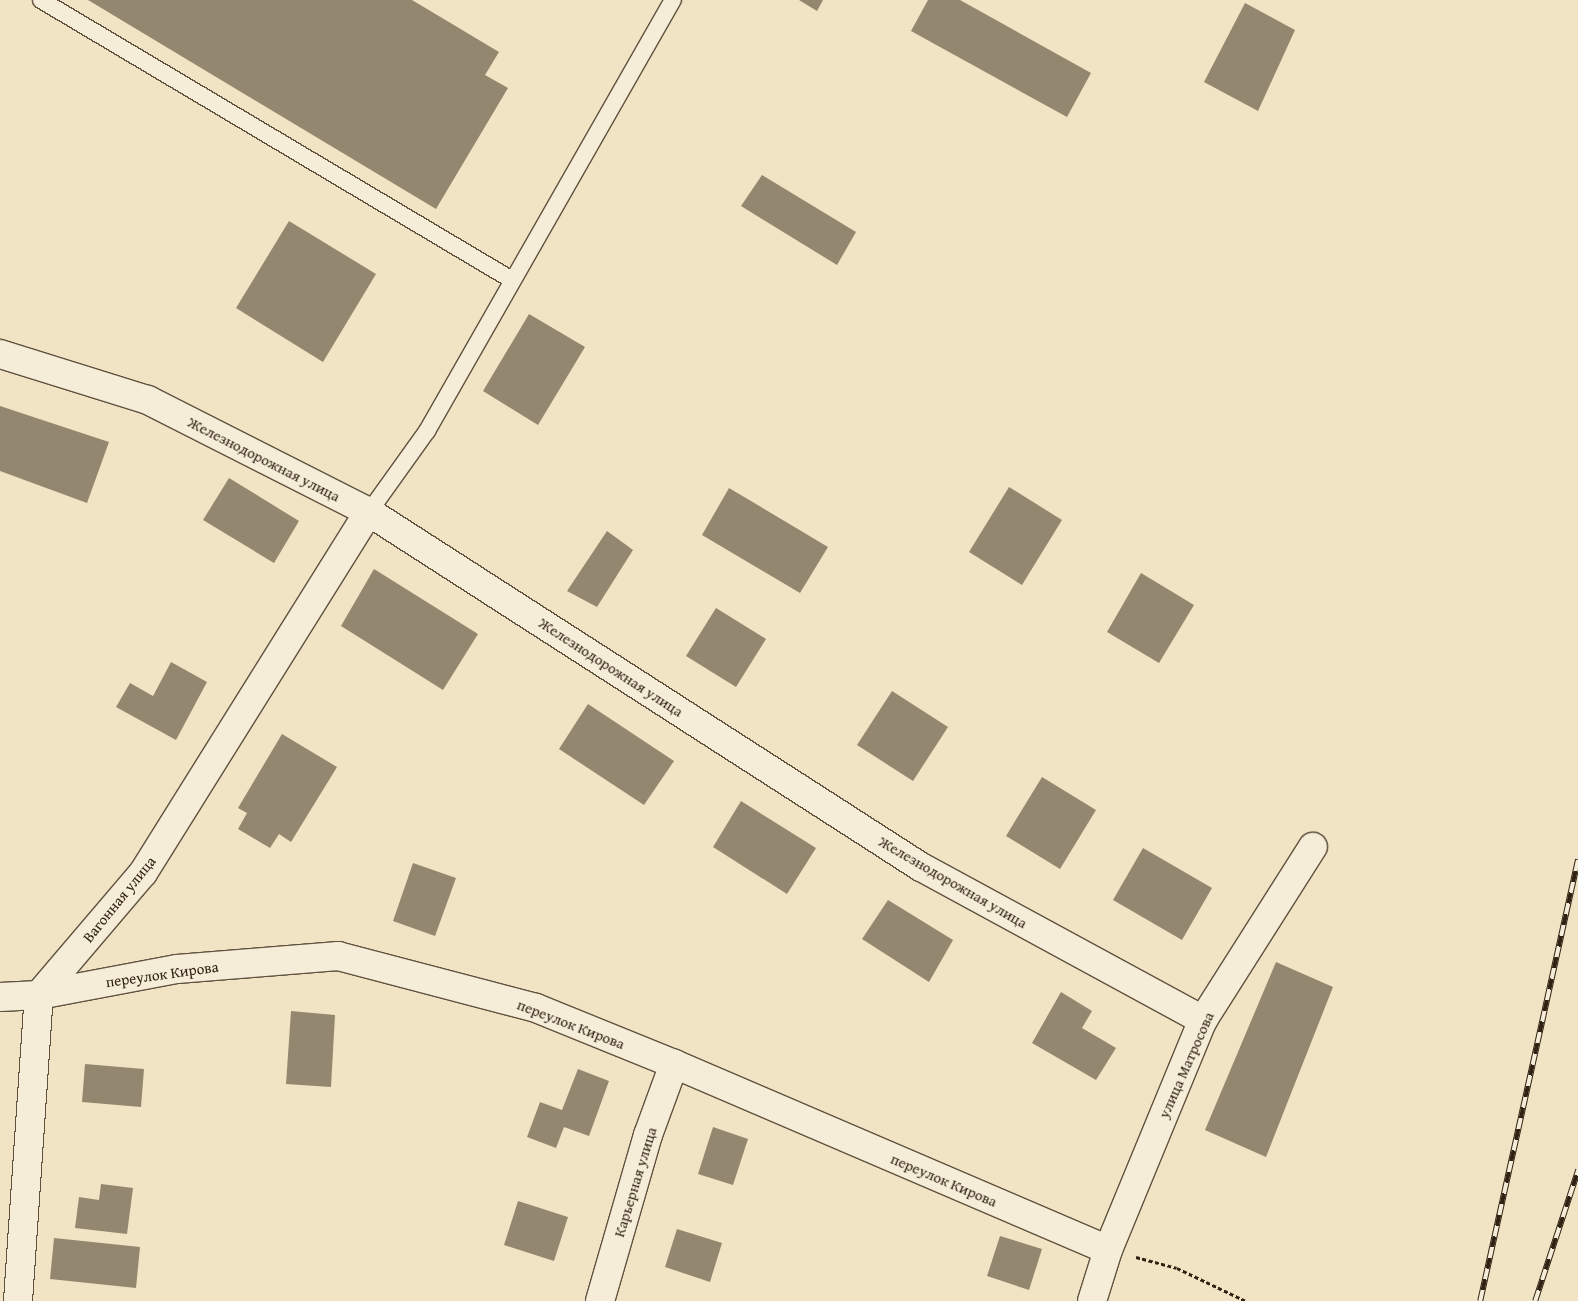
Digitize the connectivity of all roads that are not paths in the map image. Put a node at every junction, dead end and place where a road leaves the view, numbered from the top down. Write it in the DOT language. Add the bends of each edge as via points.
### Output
graph roads {
  1 [pos="41,0"];
  2 [pos="673,0"];
  3 [pos="512,280"];
  4 [pos="0,354"];
  5 [pos="369,512"];
  6 [pos="1314,847"];
  7 [pos="39,995"];
  8 [pos="0,997"];
  9 [pos="1203,1020"];
  10 [pos="674,1064"];
  11 [pos="1108,1250"];
  12 [pos="18,1301"];
  13 [pos="600,1301"];
  14 [pos="1092,1301"];
  1 -- 3 [label="lane"];
  2 -- 3 [label="lane"];
  3 -- 5 [label="lane" via="427,431"];
  4 -- 5 [label="street, Железнодорожная улица" via="148,400"];
  5 -- 7 [label="street, Вагонная улица" via="143,874"];
  5 -- 9 [label="street, Железнодорожная улица" via="921,867"];
  6 -- 9 [label="street, улица Матросова"];
  7 -- 8 [label="street, переулок Кирова"];
  7 -- 10 [label="street, переулок Кирова" via="177,969 338,956 536,1008"];
  7 -- 12 [label="street"];
  9 -- 11 [label="street, улица Матросова"];
  10 -- 11 [label="street, переулок Кирова"];
  10 -- 13 [label="street, Карьерная улица" via="648,1135"];
  11 -- 14 [label="street, улица Матросова"];
}
